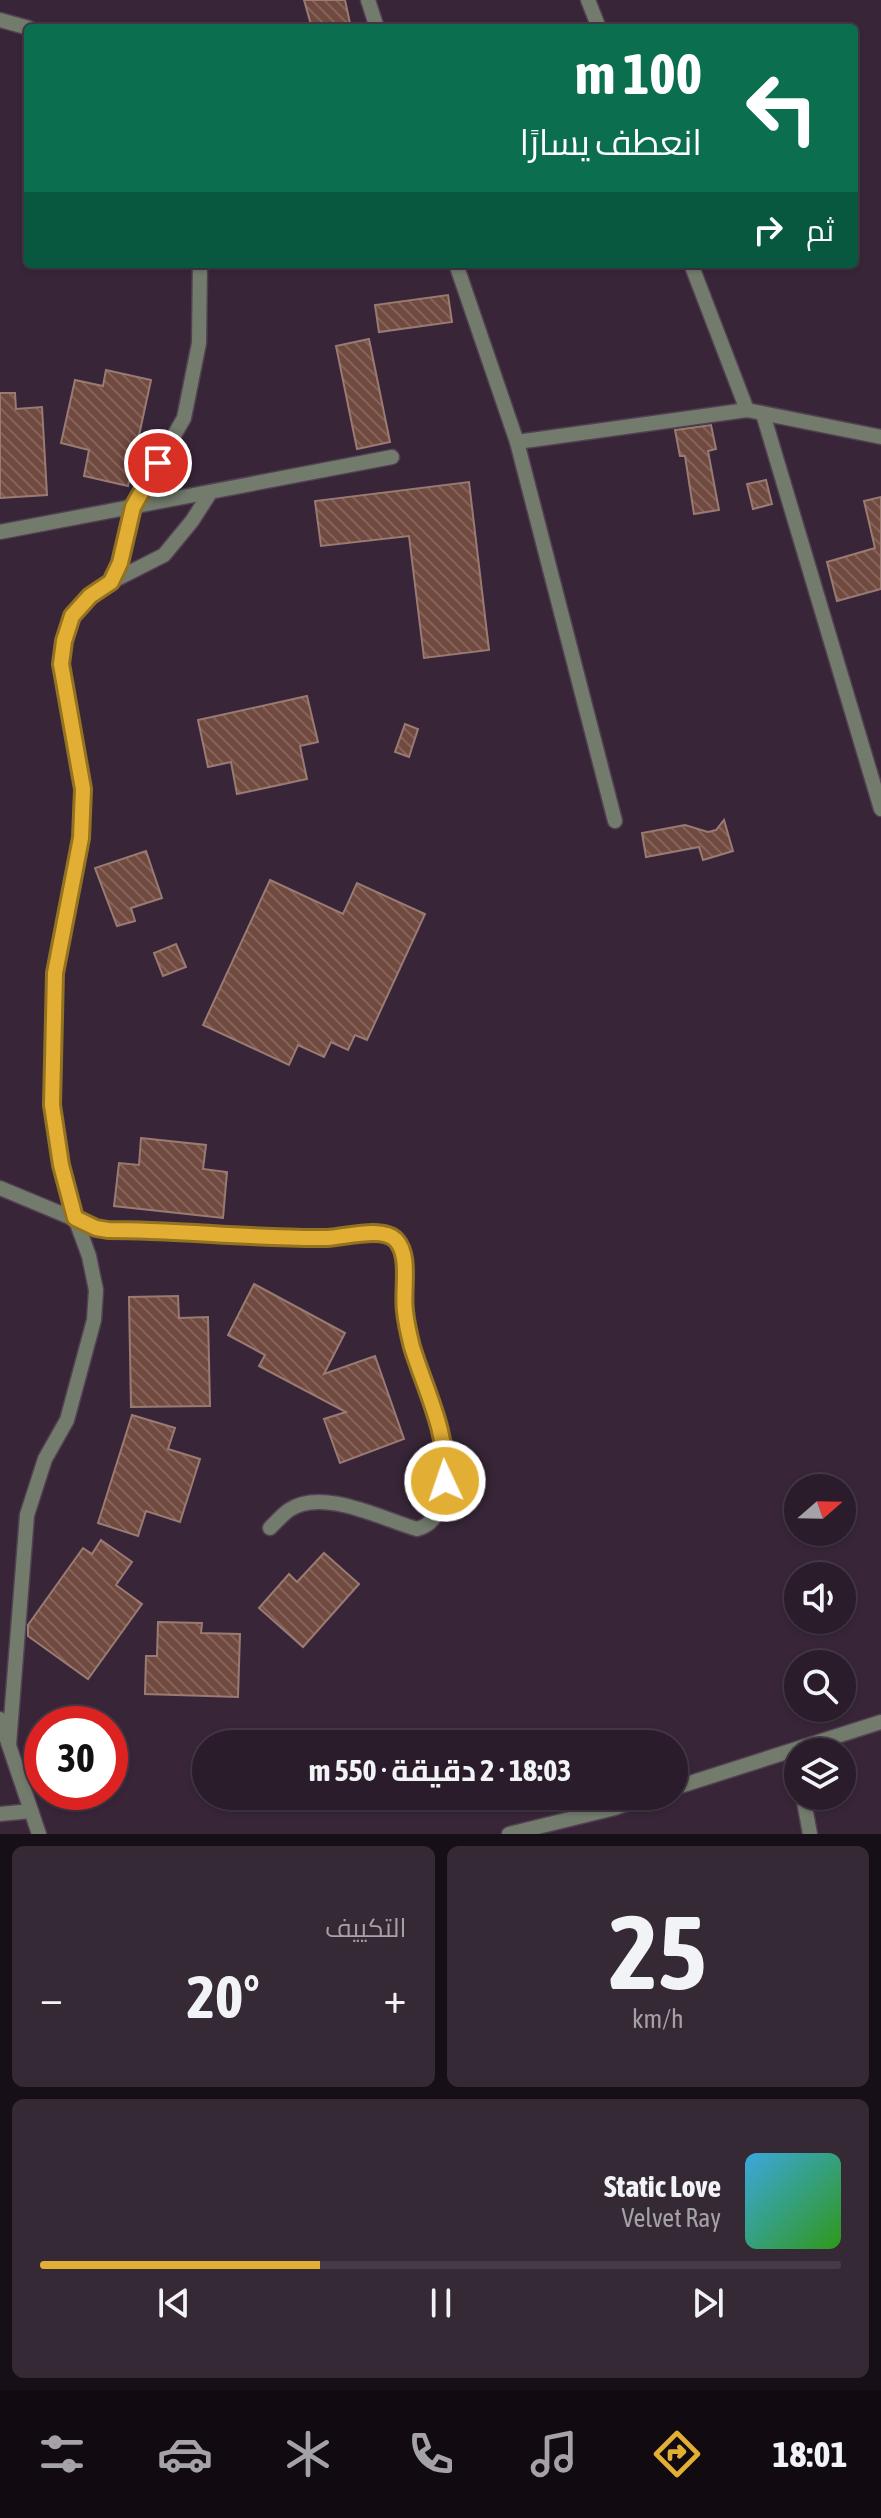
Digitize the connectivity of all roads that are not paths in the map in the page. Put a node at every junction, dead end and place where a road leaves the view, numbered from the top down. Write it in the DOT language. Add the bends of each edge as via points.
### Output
graph roads {
  1 [pos="368,0"];
  2 [pos="588,0"];
  3 [pos="0,20"];
  4 [pos="376,24"];
  5 [pos="597,24"];
  6 [pos="24,27"];
  7 [pos="200,268"];
  8 [pos="457,268"];
  9 [pos="693,268"];
  10 [pos="747,410"];
  11 [pos="763,414"];
  12 [pos="881,437"];
  13 [pos="517,442"];
  14 [pos="392,457"];
  15 [pos="210,493"];
  16 [pos="133,507"];
  17 [pos="0,532"];
  18 [pos="111,582"];
  19 [pos="881,809"];
  20 [pos="615,821"];
  21 [pos="0,1188"];
  22 [pos="75,1218"];
  23 [pos="270,1528"];
  24 [pos="0,1719"];
  25 [pos="881,1722"];
  26 [pos="832,1738"];
  27 [pos="9,1745"];
  28 [pos="784,1753"];
  29 [pos="688,1784"];
  30 [pos="607,1810"];
  31 [pos="806,1810"];
  32 [pos="31,1811"];
  33 [pos="0,1814"];
  34 [pos="39,1834"];
  35 [pos="509,1834"];
  36 [pos="810,1834"];
  1 -- 4 [label="street"];
  2 -- 5 [label="street"];
  3 -- 6 [label="street"];
  7 -- 16 [label="street" via="199,343 184,418"];
  8 -- 13 [label="street"];
  9 -- 10 [label="street"];
  10 -- 11 [label="street"];
  10 -- 13 [label="street"];
  11 -- 12 [label="street"];
  11 -- 19 [label="street"];
  13 -- 20 [label="street"];
  14 -- 15 [label="street"];
  15 -- 16 [label="street"];
  15 -- 18 [label="street" via="164,555"];
  16 -- 17 [label="street"];
  16 -- 18 [label="street"];
  18 -- 22 [label="street" via="72,616 61,664 83,789 81,838 55,973 52,1105"];
  21 -- 22 [label="street"];
  22 -- 23 [label="street" via="108,1230 301,1238 383,1232 402,1248 412,1345 447,1459 437,1512 426,1527 417,1529 340,1503 313,1503 291,1508"];
  22 -- 27 [label="street" via="96,1290 94,1320 67,1420 45,1459 27,1515"];
  24 -- 27 [label="street"];
  25 -- 26 [label="street"];
  27 -- 32 [label="street"];
  28 -- 29 [label="street"];
  30 -- 35 [label="street"];
  31 -- 36 [label="street"];
  32 -- 33 [label="street"];
  32 -- 34 [label="street"];
}
